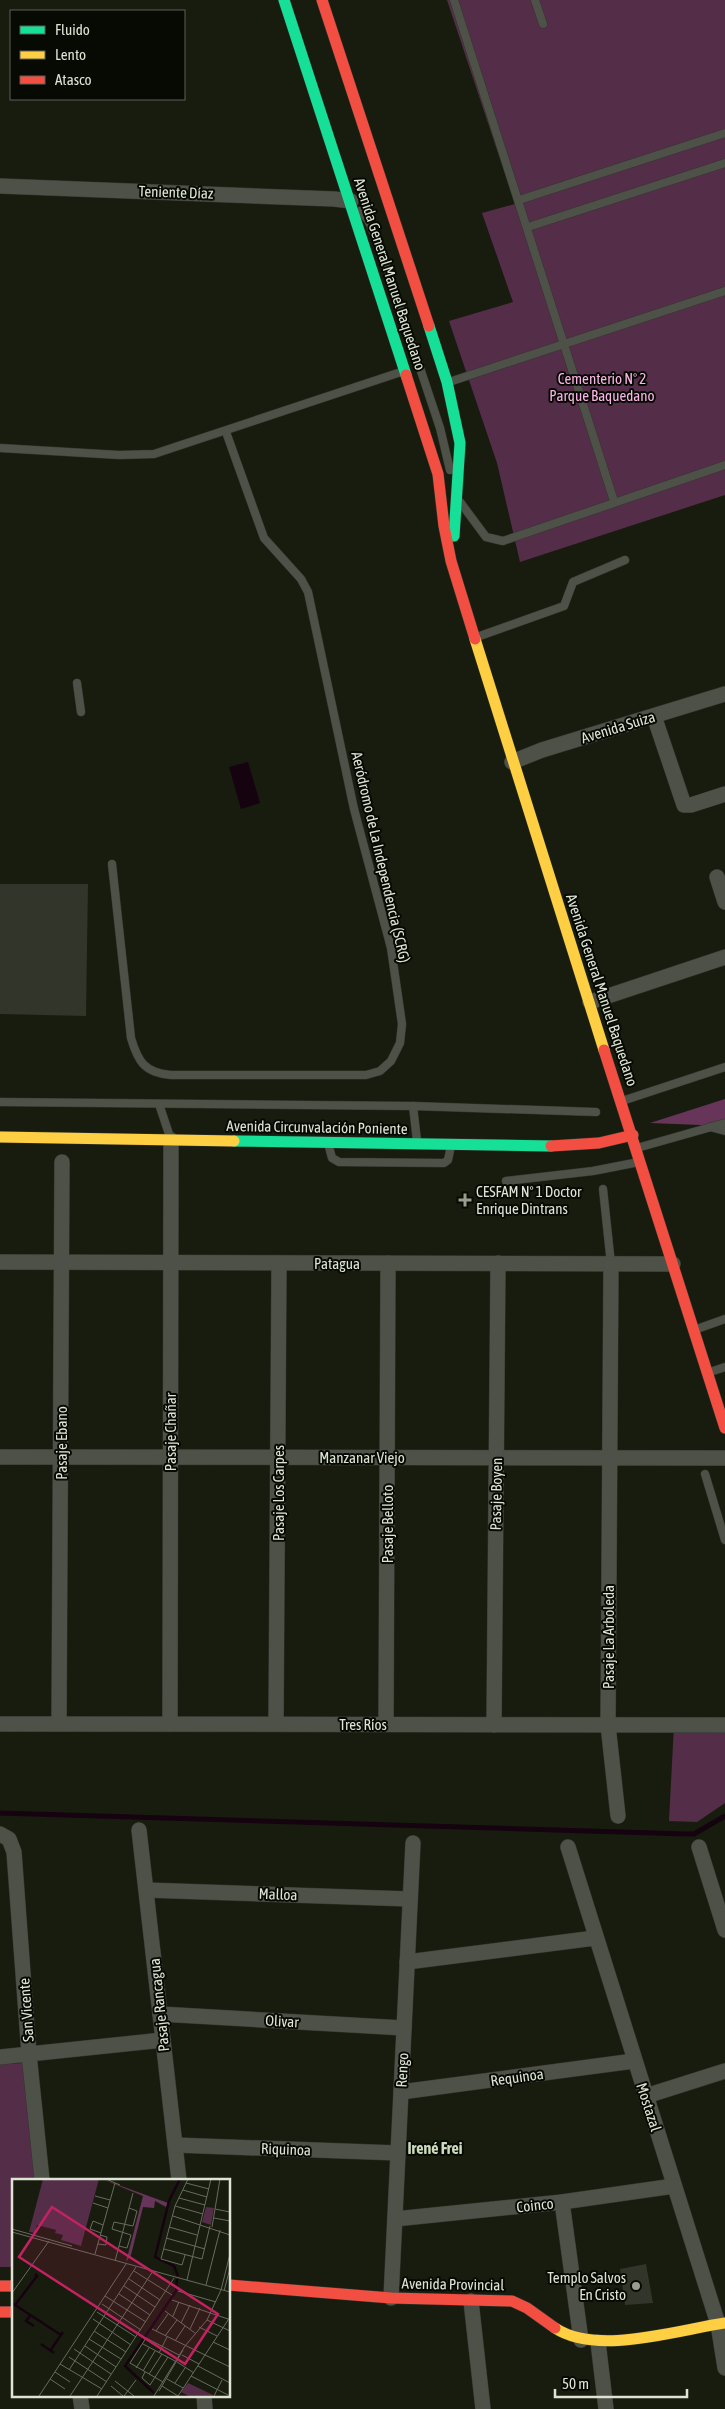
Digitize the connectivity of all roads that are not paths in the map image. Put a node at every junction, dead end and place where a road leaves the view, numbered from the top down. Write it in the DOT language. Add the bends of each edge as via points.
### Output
graph roads {
  1 [pos="284,0"];
  2 [pos="322,0"];
  3 [pos="454,0"];
  4 [pos="535,0"];
  5 [pos="543,24"];
  6 [pos="725,133"];
  7 [pos="725,163"];
  8 [pos="0,186"];
  9 [pos="519,200"];
  10 [pos="351,201"];
  11 [pos="528,227"];
  12 [pos="725,291"];
  13 [pos="564,343"];
  14 [pos="406,371"];
  15 [pos="447,382"];
  16 [pos="226,432"];
  17 [pos="0,448"];
  18 [pos="725,465"];
  19 [pos="458,499"];
  20 [pos="614,501"];
  21 [pos="625,560"];
  22 [pos="451,561"];
  23 [pos="475,638"];
  24 [pos="77,683"];
  25 [pos="725,694"];
  26 [pos="81,712"];
  27 [pos="654,716"];
  28 [pos="512,762"];
  29 [pos="725,794"];
  30 [pos="112,864"];
  31 [pos="717,877"];
  32 [pos="725,902"];
  33 [pos="725,957"];
  34 [pos="590,1002"];
  35 [pos="725,1067"];
  36 [pos="622,1101"];
  37 [pos="0,1102"];
  38 [pos="159,1104"];
  39 [pos="413,1106"];
  40 [pos="596,1112"];
  41 [pos="725,1122"];
  42 [pos="710,1127"];
  43 [pos="725,1131"];
  44 [pos="633,1135"];
  45 [pos="0,1137"];
  46 [pos="171,1140"];
  47 [pos="328,1142"];
  48 [pos="417,1144"];
  49 [pos="451,1144"];
  50 [pos="637,1148"];
  51 [pos="641,1161"];
  52 [pos="62,1162"];
  53 [pos="506,1181"];
  54 [pos="603,1189"];
  55 [pos="0,1262"];
  56 [pos="62,1262"];
  57 [pos="171,1262"];
  58 [pos="279,1263"];
  59 [pos="388,1263"];
  60 [pos="498,1263"];
  61 [pos="610,1264"];
  62 [pos="674,1264"];
  63 [pos="725,1319"];
  64 [pos="694,1330"];
  65 [pos="725,1367"];
  66 [pos="708,1373"];
  67 [pos="725,1428"];
  68 [pos="0,1456"];
  69 [pos="60,1457"];
  70 [pos="170,1457"];
  71 [pos="278,1457"];
  72 [pos="387,1457"];
  73 [pos="496,1458"];
  74 [pos="608,1458"];
  75 [pos="725,1458"];
  76 [pos="706,1474"];
  77 [pos="725,1540"];
  78 [pos="0,1724"];
  79 [pos="59,1724"];
  80 [pos="170,1724"];
  81 [pos="276,1724"];
  82 [pos="386,1724"];
  83 [pos="494,1725"];
  84 [pos="608,1725"];
  85 [pos="725,1725"];
  86 [pos="618,1816"];
  87 [pos="139,1830"];
  88 [pos="5,1837"];
  89 [pos="413,1843"];
  90 [pos="568,1847"];
  91 [pos="699,1847"];
  92 [pos="146,1890"];
  93 [pos="410,1899"];
  94 [pos="725,1930"];
  95 [pos="596,1938"];
  96 [pos="407,1962"];
  97 [pos="160,2014"];
  98 [pos="404,2028"];
  99 [pos="163,2040"];
  100 [pos="29,2054"];
  101 [pos="0,2057"];
  102 [pos="634,2061"];
  103 [pos="725,2072"];
  104 [pos="401,2092"];
  105 [pos="646,2096"];
  106 [pos="175,2145"];
  107 [pos="398,2153"];
  108 [pos="42,2179"];
  109 [pos="179,2179"];
  110 [pos="674,2186"];
  111 [pos="562,2202"];
  112 [pos="395,2219"];
  113 [pos="230,2285"];
  114 [pos="390,2298"];
  115 [pos="471,2301"];
  116 [pos="721,2324"];
  117 [pos="581,2340"];
  118 [pos="598,2342"];
  119 [pos="725,2368"];
  120 [pos="80,2396"];
  121 [pos="204,2396"];
  122 [pos="82,2409"];
  123 [pos="205,2409"];
  124 [pos="482,2409"];
  125 [pos="606,2409"];
  1 -- 10 [label="main road, Avenida General Manuel Baquedano"];
  2 -- 15 [label="main road, Avenida General Manuel Baquedano"];
  3 -- 9 [label="lane"];
  4 -- 5 [label="lane"];
  6 -- 9 [label="lane"];
  7 -- 11 [label="lane"];
  8 -- 10 [label="street, Teniente Díaz"];
  9 -- 11 [label="lane"];
  10 -- 14 [label="main road, Avenida General Manuel Baquedano"];
  10 -- 19 [label="lane" via="368,220 380,248 440,428"];
  11 -- 13 [label="lane"];
  12 -- 13 [label="lane"];
  13 -- 15 [label="lane"];
  13 -- 20 [label="lane"];
  14 -- 16 [label="lane"];
  14 -- 22 [label="main road, Avenida General Manuel Baquedano" via="438,474"];
  15 -- 19 [label="main road, Avenida General Manuel Baquedano" via="460,443"];
  16 -- 17 [label="lane" via="154,454"];
  16 -- 30 [label="lane, Aeródromo de La Independencia (SCRG)" via="264,538 301,578 308,592 354,809 391,948 402,1024 400,1043 391,1061 380,1071 366,1075 171,1075 149,1070 135,1053 131,1038"];
  18 -- 20 [label="lane"];
  19 -- 20 [label="lane" via="486,537 503,541"];
  19 -- 22 [label="main road, Avenida General Manuel Baquedano"];
  21 -- 23 [label="lane" via="573,582 564,606"];
  22 -- 23 [label="main road, Avenida General Manuel Baquedano"];
  23 -- 28 [label="main road, Avenida General Manuel Baquedano"];
  24 -- 26 [label="lane"];
  25 -- 27 [label="street, Avenida Suiza"];
  27 -- 28 [label="street, Avenida Suiza"];
  27 -- 29 [label="street" via="684,805 691,806"];
  28 -- 34 [label="main road, Avenida General Manuel Baquedano"];
  31 -- 32 [label="street"];
  33 -- 34 [label="street"];
  34 -- 36 [label="main road, Avenida General Manuel Baquedano"];
  35 -- 36 [label="lane"];
  36 -- 44 [label="main road, Avenida General Manuel Baquedano"];
  37 -- 38 [label="lane"];
  38 -- 39 [label="lane"];
  38 -- 46 [label="lane"];
  39 -- 40 [label="lane"];
  39 -- 48 [label="lane"];
  41 -- 42 [label="lane"];
  42 -- 43 [label="lane"];
  42 -- 50 [label="lane"];
  44 -- 49 [label="main road, Avenida Circunvalación Poniente" via="582,1145"];
  44 -- 50 [label="main road, Avenida General Manuel Baquedano"];
  45 -- 46 [label="main road, Avenida Circunvalación Poniente"];
  46 -- 47 [label="main road, Avenida Circunvalación Poniente"];
  46 -- 57 [label="street, Pasaje Chañar"];
  47 -- 48 [label="main road, Avenida Circunvalación Poniente"];
  47 -- 49 [label="lane" via="332,1158 339,1162 444,1163 448,1160"];
  48 -- 49 [label="main road, Avenida Circunvalación Poniente"];
  50 -- 51 [label="main road, Avenida General Manuel Baquedano"];
  51 -- 53 [label="lane" via="594,1171"];
  51 -- 62 [label="main road, Avenida General Manuel Baquedano"];
  52 -- 56 [label="street, Pasaje Ebano"];
  54 -- 61 [label="lane"];
  55 -- 56 [label="street, Patagua"];
  56 -- 57 [label="street, Patagua"];
  56 -- 69 [label="street, Pasaje Ebano"];
  57 -- 58 [label="street, Patagua"];
  57 -- 70 [label="street, Pasaje Chañar"];
  58 -- 59 [label="street, Patagua"];
  58 -- 71 [label="street, Pasaje Los Carpes"];
  59 -- 60 [label="street, Patagua"];
  59 -- 72 [label="street, Pasaje Belloto"];
  60 -- 61 [label="street, Patagua"];
  60 -- 73 [label="street, Pasaje Boyen"];
  61 -- 62 [label="street, Patagua"];
  61 -- 74 [label="street, Pasaje La Arboleda"];
  62 -- 64 [label="main road, Avenida General Manuel Baquedano"];
  63 -- 64 [label="lane"];
  64 -- 66 [label="main road, Avenida General Manuel Baquedano"];
  65 -- 66 [label="lane"];
  66 -- 67 [label="main road, Avenida General Manuel Baquedano"];
  68 -- 69 [label="street, Manzanar Viejo"];
  69 -- 70 [label="street, Manzanar Viejo"];
  69 -- 79 [label="street, Pasaje Ebano"];
  70 -- 71 [label="street, Manzanar Viejo"];
  70 -- 80 [label="street, Pasaje Chañar"];
  71 -- 72 [label="street, Manzanar Viejo"];
  71 -- 81 [label="street, Pasaje Los Carpes"];
  72 -- 73 [label="street, Manzanar Viejo"];
  72 -- 82 [label="street, Pasaje Belloto"];
  73 -- 74 [label="street, Manzanar Viejo"];
  73 -- 83 [label="street, Pasaje Boyen"];
  74 -- 75 [label="street, Manzanar Viejo"];
  74 -- 84 [label="street, Pasaje La Arboleda"];
  76 -- 77 [label="lane"];
  78 -- 79 [label="street, Tres Ríos"];
  79 -- 80 [label="street, Tres Ríos"];
  80 -- 81 [label="street, Tres Ríos"];
  81 -- 82 [label="street, Tres Ríos"];
  82 -- 83 [label="street, Tres Ríos"];
  83 -- 84 [label="street, Tres Ríos"];
  84 -- 85 [label="street, Tres Ríos"];
  84 -- 86 [label="street, Pasaje La Arboleda"];
  87 -- 92 [label="street, Pasaje Rancagua"];
  88 -- 100 [label="street, San Vicente" via="14,1852"];
  89 -- 93 [label="street, Rengo"];
  90 -- 95 [label="street, Mostazal"];
  91 -- 94 [label="street"];
  92 -- 93 [label="street, Malloa"];
  92 -- 97 [label="street, Pasaje Rancagua"];
  93 -- 96 [label="street, Rengo"];
  95 -- 96 [label="street"];
  95 -- 102 [label="street, Mostazal"];
  96 -- 98 [label="street, Rengo"];
  97 -- 98 [label="street, Olivar"];
  97 -- 99 [label="street, Pasaje Rancagua"];
  98 -- 104 [label="street, Rengo"];
  99 -- 100 [label="street"];
  99 -- 106 [label="street, Pasaje Rancagua"];
  100 -- 101 [label="street"];
  100 -- 108 [label="street, San Vicente"];
  102 -- 104 [label="street, Requinoa"];
  102 -- 105 [label="street, Mostazal"];
  103 -- 105 [label="street"];
  104 -- 107 [label="street, Rengo"];
  105 -- 110 [label="street, Mostazal"];
  106 -- 107 [label="street, Riquinoa"];
  106 -- 109 [label="street, Pasaje Rancagua"];
  107 -- 112 [label="street, Rengo"];
  110 -- 111 [label="street, Coinco"];
  110 -- 116 [label="street, Mostazal"];
  111 -- 112 [label="street, Coinco"];
  111 -- 117 [label="street"];
  112 -- 114 [label="street, Rengo"];
  113 -- 114 [label="main road, Avenida Provincial"];
  114 -- 115 [label="main road, Avenida Provincial"];
  115 -- 117 [label="main road, Avenida Provincial" via="519,2303 570,2337"];
  115 -- 124 [label="street"];
  116 -- 118 [label="main road, Avenida Provincial"];
  116 -- 119 [label="street, Mostazal"];
  117 -- 118 [label="main road, Avenida Provincial"];
  118 -- 125 [label="street"];
  120 -- 122 [label="street"];
  121 -- 123 [label="street"];
}
